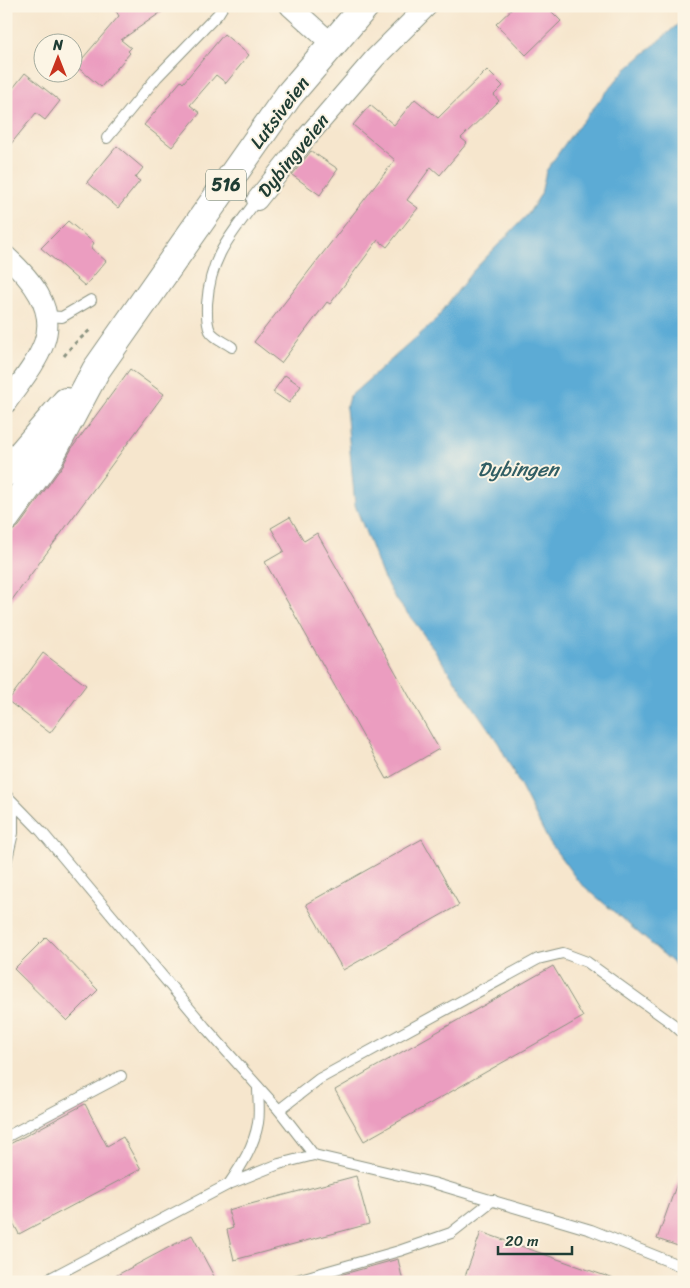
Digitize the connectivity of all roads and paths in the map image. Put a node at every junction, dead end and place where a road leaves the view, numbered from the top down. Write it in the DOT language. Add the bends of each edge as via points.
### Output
graph roads {
  1 [pos="223,6"];
  2 [pos="290,6"];
  3 [pos="365,6"];
  4 [pos="427,6"];
  5 [pos="332,44"];
  6 [pos="107,138"];
  7 [pos="256,200"];
  8 [pos="6,256"];
  9 [pos="91,300"];
  10 [pos="46,316"];
  11 [pos="232,347"];
  12 [pos="96,370"];
  13 [pos="6,402"];
  14 [pos="6,472"];
  15 [pos="6,517"];
  16 [pos="10,799"];
  17 [pos="6,863"];
  18 [pos="684,1034"];
  19 [pos="121,1076"];
  20 [pos="258,1087"];
  21 [pos="279,1110"];
  22 [pos="6,1138"];
  23 [pos="314,1155"];
  24 [pos="229,1184"];
  25 [pos="493,1200"];
  26 [pos="683,1267"];
  27 [pos="43,1282"];
  28 [pos="290,1282"];
  1 -- 6 [label="lane" via="157,76"];
  2 -- 5 [label="street"];
  3 -- 5 [label="main road, Lutsiveien / 516"];
  4 -- 7 [label="street, Dybingveien" via="375,58"];
  5 -- 12 [label="main road, Lutsiveien / 516" via="289,95"];
  7 -- 11 [label="lane, Dybingveien" via="225,242 210,278 208,324 213,335"];
  8 -- 10 [label="street" via="38,290"];
  9 -- 10 [label="lane" via="62,317"];
  10 -- 13 [label="street" via="45,342"];
  12 -- 14 [label="main road, Lutsiveien / 516"];
  12 -- 15 [label="main road, Lutsiveien / 516" via="50,456"];
  16 -- 17 [label="lane" via="13,833"];
  16 -- 20 [label="lane" via="41,831"];
  18 -- 21 [label="lane" via="587,962 563,953 538,959 319,1079"];
  19 -- 22 [label="lane"];
  20 -- 21 [label="lane"];
  20 -- 24 [label="lane" via="258,1122 254,1138 243,1164"];
  21 -- 23 [label="lane"];
  23 -- 24 [label="lane" via="279,1164"];
  23 -- 25 [label="lane"];
  24 -- 27 [label="lane"];
  25 -- 26 [label="lane" via="591,1230"];
  25 -- 28 [label="lane" via="451,1232 399,1251"];
}
